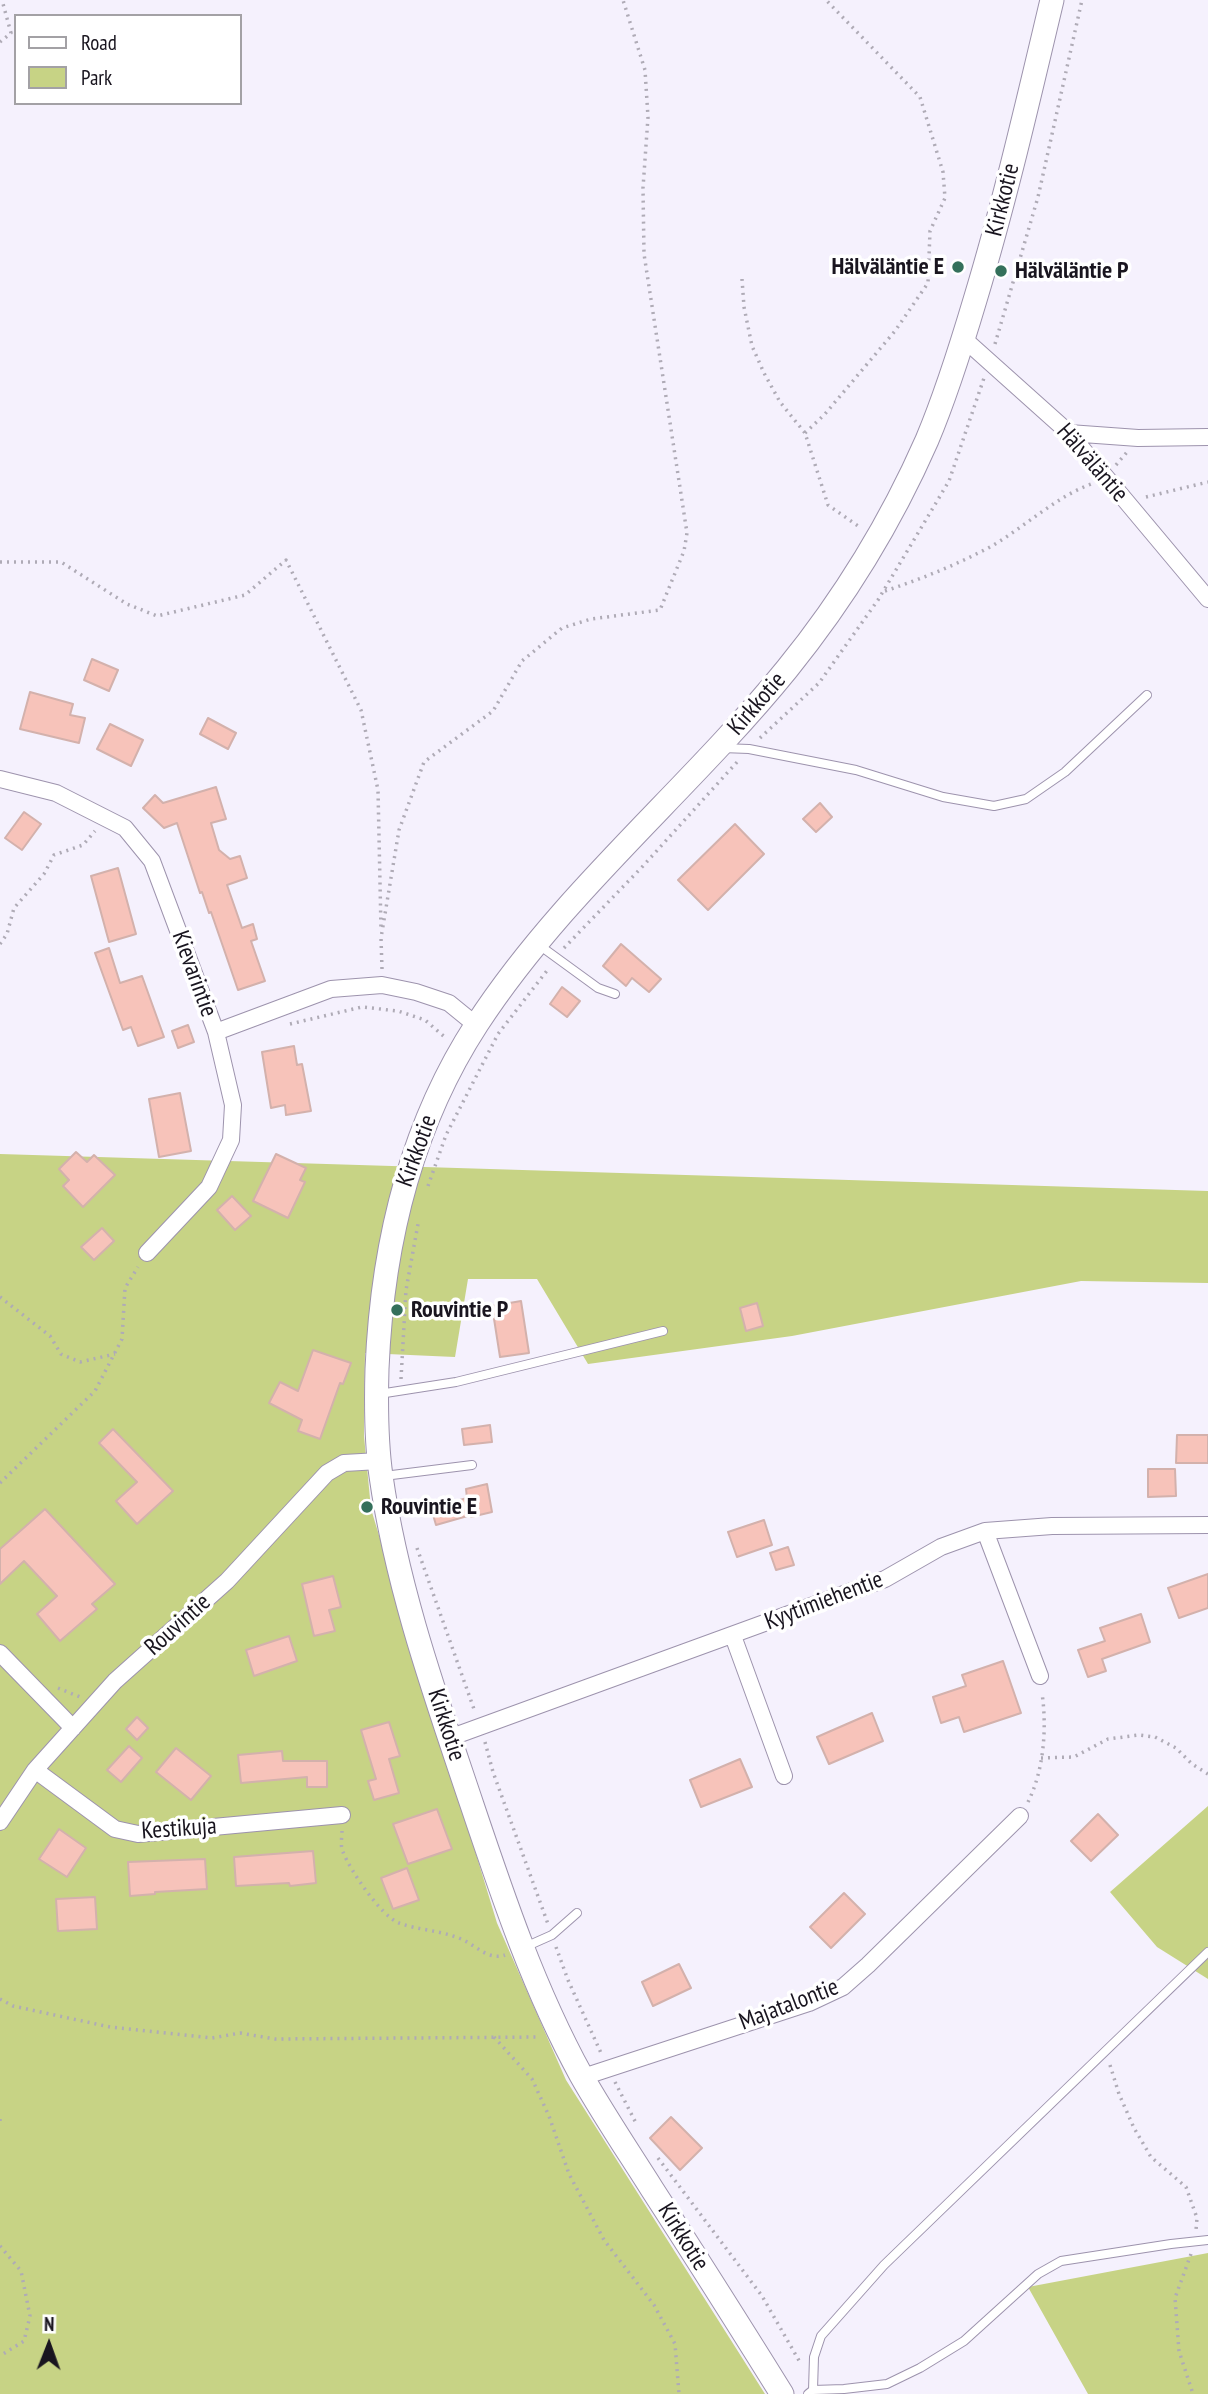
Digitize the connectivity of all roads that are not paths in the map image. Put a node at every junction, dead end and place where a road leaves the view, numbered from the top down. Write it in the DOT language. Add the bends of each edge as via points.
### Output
graph roads {
  1 [pos="1052,0"];
  2 [pos="964,339"];
  3 [pos="1069,432"];
  4 [pos="1208,438"];
  5 [pos="1208,599"];
  6 [pos="1147,695"];
  7 [pos="719,748"];
  8 [pos="0,779"];
  9 [pos="536,944"];
  10 [pos="615,994"];
  11 [pos="476,1025"];
  12 [pos="216,1032"];
  13 [pos="146,1253"];
  14 [pos="663,1331"];
  15 [pos="376,1394"];
  16 [pos="472,1465"];
  17 [pos="380,1469"];
  18 [pos="1208,1525"];
  19 [pos="985,1531"];
  20 [pos="733,1636"];
  21 [pos="0,1653"];
  22 [pos="1040,1676"];
  23 [pos="73,1728"];
  24 [pos="449,1738"];
  25 [pos="35,1770"];
  26 [pos="784,1776"];
  27 [pos="342,1815"];
  28 [pos="1020,1816"];
  29 [pos="0,1822"];
  30 [pos="577,1913"];
  31 [pos="522,1948"];
  32 [pos="1208,1952"];
  33 [pos="583,2077"];
  34 [pos="1208,2240"];
  35 [pos="811,2392"];
  36 [pos="782,2394"];
  1 -- 2 [label="street, Kirkkotie"];
  2 -- 3 [label="street, Hälväläntie"];
  2 -- 7 [label="street, Kirkkotie" via="927,440 877,539 789,667"];
  3 -- 4 [label="street"];
  3 -- 5 [label="street, Hälväläntie"];
  6 -- 7 [label="lane" via="1065,772 1027,799 994,806 943,797 856,770 749,749"];
  7 -- 9 [label="street, Kirkkotie"];
  8 -- 12 [label="street, Kievarintie" via="55,793 125,828 152,861"];
  9 -- 10 [label="lane" via="598,988"];
  9 -- 11 [label="street, Kirkkotie"];
  11 -- 12 [label="street, Kievarintie" via="449,1003 383,985 331,989"];
  11 -- 15 [label="street, Kirkkotie" via="420,1138 403,1188 389,1246"];
  12 -- 13 [label="street" via="233,1105 230,1140 209,1188"];
  14 -- 15 [label="lane" via="456,1382"];
  15 -- 17 [label="street, Kirkkotie"];
  16 -- 17 [label="lane"];
  17 -- 23 [label="street, Rouvintie" via="344,1463 327,1474 227,1581 115,1681"];
  17 -- 24 [label="street, Kirkkotie" via="397,1560"];
  18 -- 19 [label="street, Kyytimiehentie"];
  19 -- 20 [label="street, Kyytimiehentie" via="941,1547 885,1579"];
  19 -- 22 [label="street"];
  20 -- 24 [label="street, Kyytimiehentie"];
  20 -- 26 [label="street"];
  21 -- 23 [label="street"];
  23 -- 25 [label="street, Rouvintie"];
  24 -- 31 [label="street, Kirkkotie"];
  25 -- 27 [label="street, Kestikuja" via="115,1829 138,1834"];
  25 -- 29 [label="street, Rouvintie"];
  28 -- 33 [label="street, Majatalontie" via="844,1986 809,2003"];
  30 -- 31 [label="lane" via="552,1935"];
  31 -- 33 [label="street, Kirkkotie"];
  32 -- 35 [label="lane" via="884,2265 821,2336"];
  33 -- 36 [label="street, Kirkkotie"];
  34 -- 35 [label="lane" via="1061,2261 1038,2274 964,2341 920,2368 887,2384"];
}
